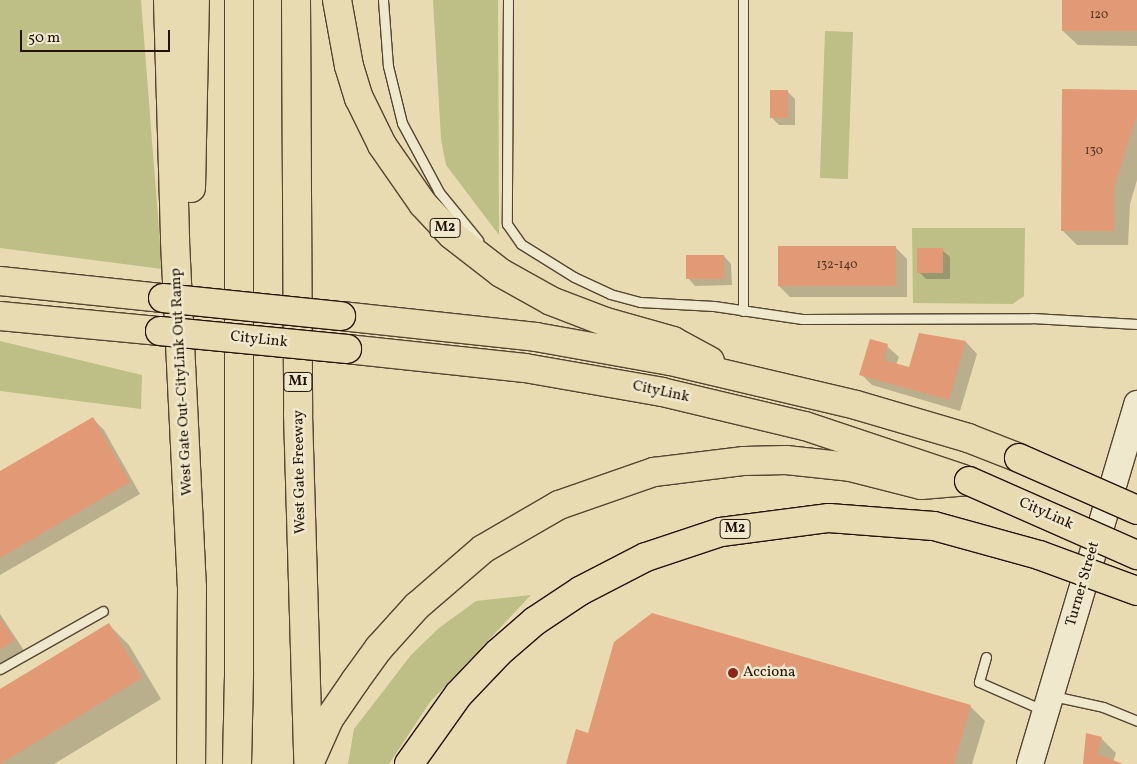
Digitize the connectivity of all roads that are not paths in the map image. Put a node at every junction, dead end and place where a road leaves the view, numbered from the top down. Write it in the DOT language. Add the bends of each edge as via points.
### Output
graph roads {
  1 [pos="168,0"];
  2 [pos="195,0"];
  3 [pos="239,0"];
  4 [pos="296,0"];
  5 [pos="337,0"];
  6 [pos="383,0"];
  7 [pos="508,0"];
  8 [pos="743,0"];
  9 [pos="0,281"];
  10 [pos="163,298"];
  11 [pos="551,301"];
  12 [pos="742,311"];
  13 [pos="0,316"];
  14 [pos="1137,324"];
  15 [pos="672,351"];
  16 [pos="1137,404"];
  17 [pos="186,427"];
  18 [pos="969,481"];
  19 [pos="1137,510"];
  20 [pos="1137,555"];
  21 [pos="1137,592"];
  22 [pos="103,611"];
  23 [pos="986,656"];
  24 [pos="0,669"];
  25 [pos="1048,703"];
  26 [pos="1137,721"];
  27 [pos="191,764"];
  28 [pos="236,764"];
  29 [pos="308,764"];
  30 [pos="409,764"];
  31 [pos="1030,764"];
  1 -- 17 [label="highway, West Gate Out-CityLink Out Ramp" via="174,241"];
  2 -- 17 [label="highway"];
  3 -- 28 [label="highway" via="240,673"];
  4 -- 29 [label="highway, West Gate Freeway / M1" via="298,414"];
  5 -- 11 [label="highway, M2" via="340,26 360,98 382,145 423,204 474,254"];
  6 -- 11 [label="lane" via="388,66 396,102 418,158 438,192 483,246"];
  7 -- 12 [label="lane" via="506,211 516,239 557,267 616,296 655,304 714,306"];
  8 -- 12 [label="lane"];
  9 -- 10 [label="highway, West Gate Out-CityLink Out Ramp / M2"];
  10 -- 15 [label="highway, CityLink / M2, bridge"];
  11 -- 15 [label="highway, M2"];
  12 -- 14 [label="lane" via="802,319 1032,318"];
  13 -- 18 [label="highway, CityLink, bridge" via="525,368 662,392 805,426"];
  15 -- 19 [label="highway, M2, bridge" via="738,376 856,405 968,438"];
  16 -- 25 [label="street, Turner Street"];
  17 -- 27 [label="highway, West Gate Out-CityLink Out Ramp" via="192,587"];
  18 -- 20 [label="highway, CityLink, bridge"];
  18 -- 29 [label="highway" via="921,484 850,467 786,460 744,460 654,472 559,504 483,549 417,606 379,648 355,681 329,719"];
  21 -- 30 [label="highway, M2, bridge" via="1039,555 934,526 830,518 722,532 633,563 535,621 498,653 459,694"];
  22 -- 24 [label="lane"];
  23 -- 25 [label="lane" via="979,682"];
  25 -- 26 [label="lane" via="1103,707"];
  25 -- 31 [label="street, Turner Street"];
}
